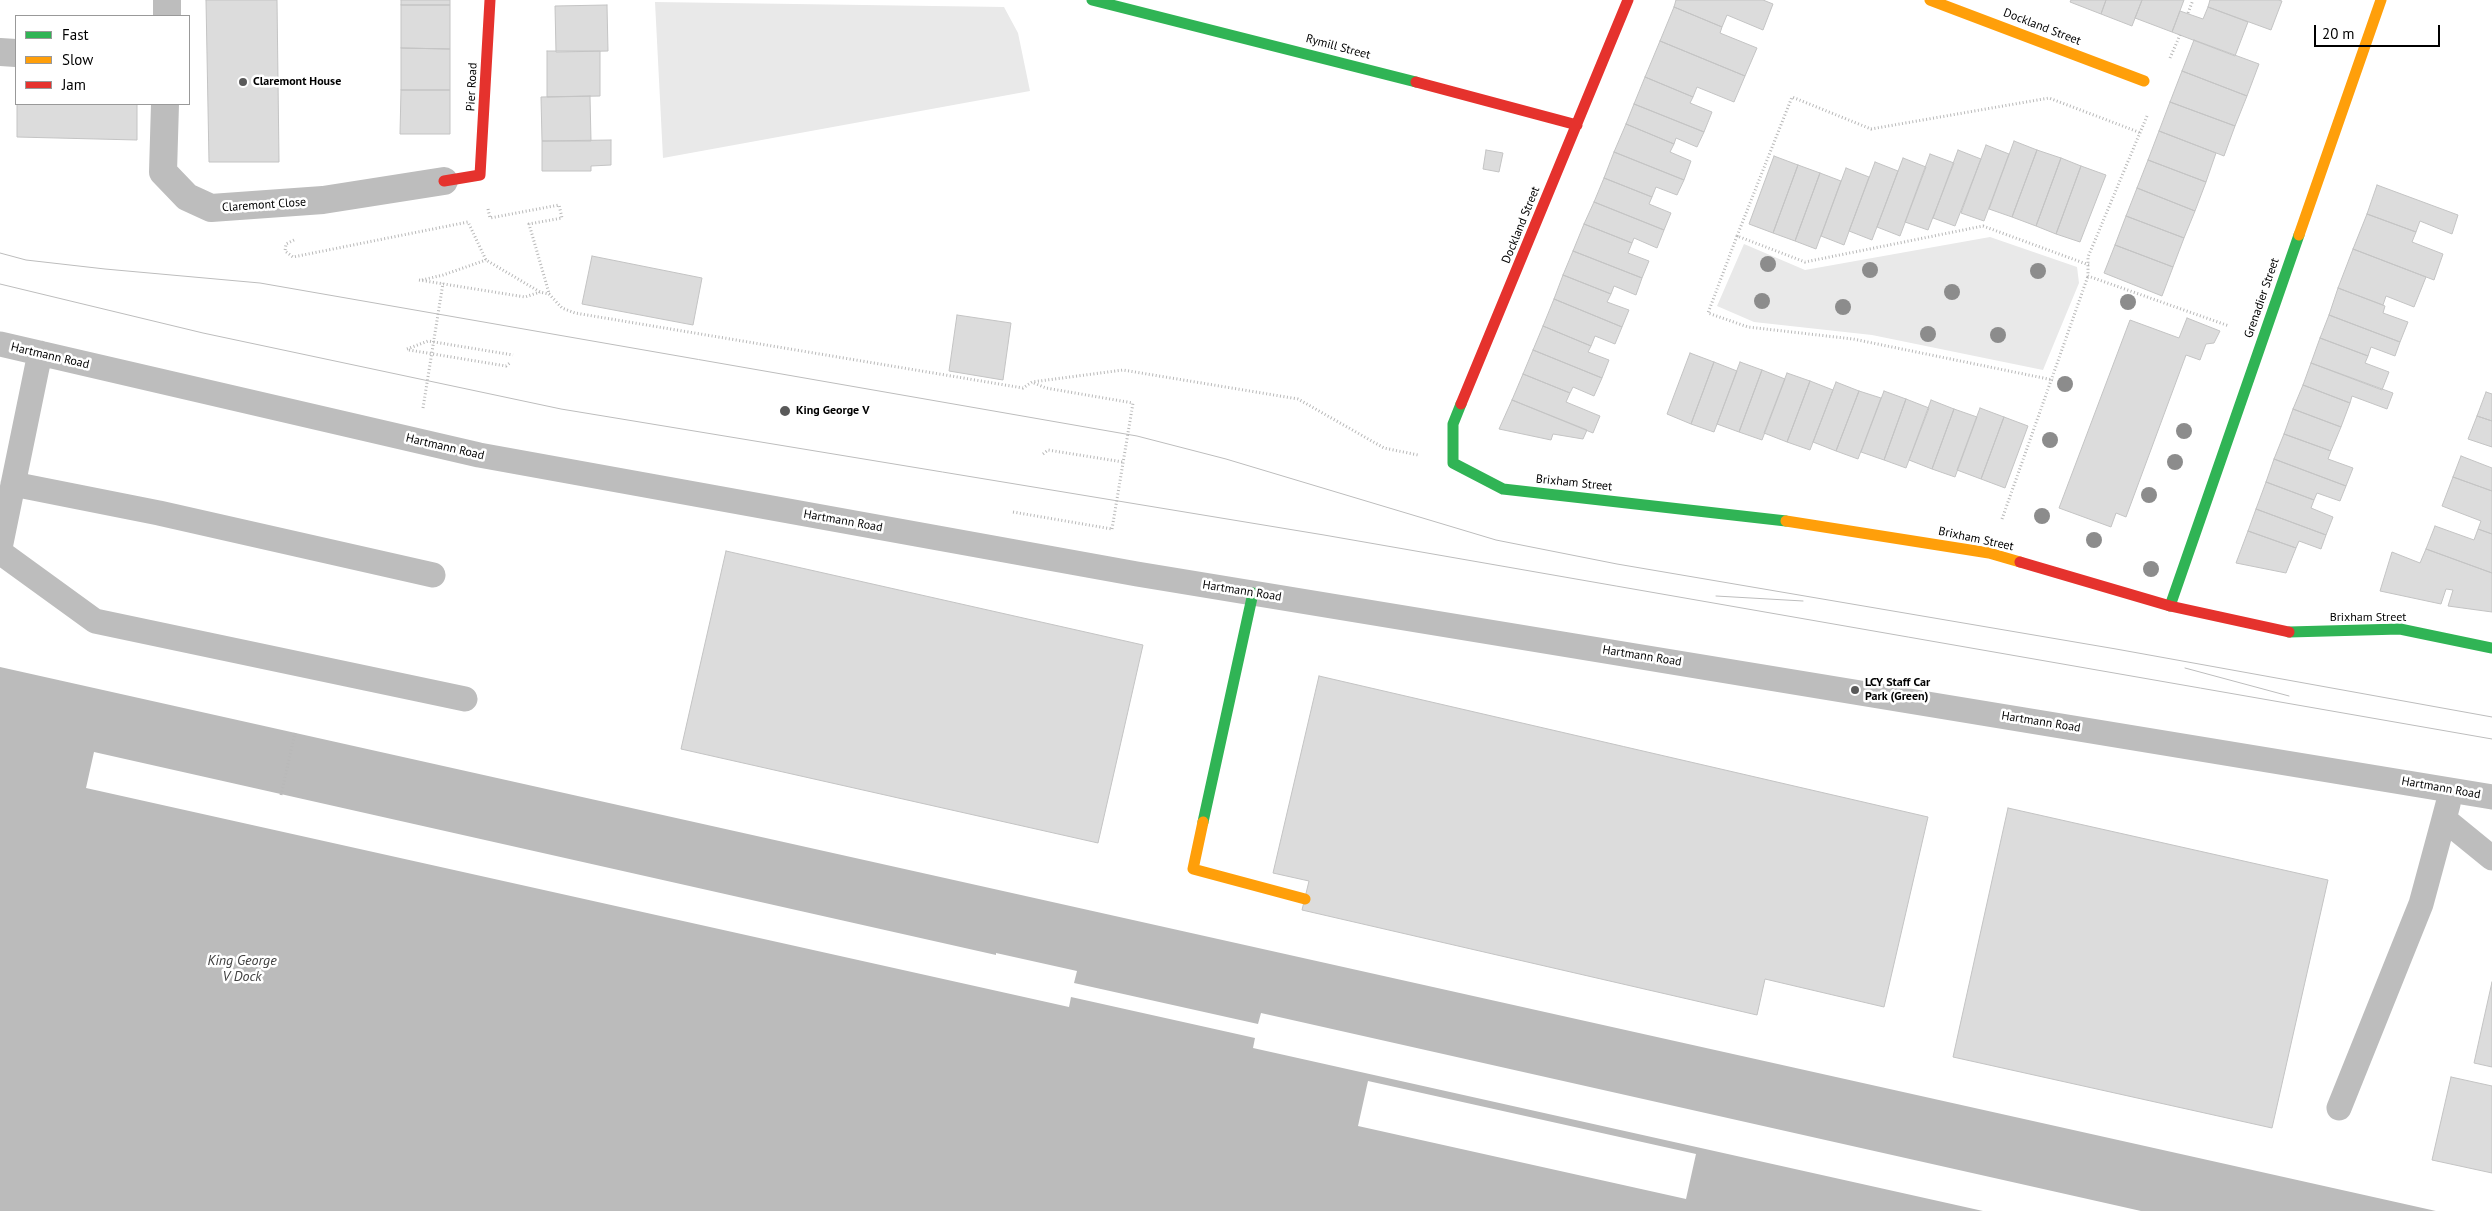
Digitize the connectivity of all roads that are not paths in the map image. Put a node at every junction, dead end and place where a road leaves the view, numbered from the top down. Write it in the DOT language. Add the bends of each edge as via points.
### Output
graph roads {
  1 [pos="167,0"];
  2 [pos="490,0"];
  3 [pos="1092,0"];
  4 [pos="1628,0"];
  5 [pos="1930,0"];
  6 [pos="2381,0"];
  7 [pos="167,15"];
  8 [pos="0,52"];
  9 [pos="15,52"];
  10 [pos="2144,81"];
  11 [pos="166,105"];
  12 [pos="1577,125"];
  13 [pos="444,181"];
  14 [pos="0,344"];
  15 [pos="40,353"];
  16 [pos="1453,463"];
  17 [pos="13,484"];
  18 [pos="0,548"];
  19 [pos="0,552"];
  20 [pos="433,574"];
  21 [pos="1253,592"];
  22 [pos="2170,606"];
  23 [pos="2492,648"];
  24 [pos="465,699"];
  25 [pos="2453,790"];
  26 [pos="2492,797"];
  27 [pos="2444,819"];
  28 [pos="2492,858"];
  29 [pos="1305,898"];
  30 [pos="2338,1108"];
  1 -- 7 [label="street"];
  2 -- 13 [label="street, Pier Road" via="480,175"];
  3 -- 12 [label="street, Rymill Street" via="1317,55"];
  4 -- 12 [label="street, Dockland Street"];
  5 -- 10 [label="street, Dockland Street"];
  6 -- 22 [label="street, Grenadier Street"];
  8 -- 9 [label="street"];
  11 -- 13 [label="street, Claremont Close" via="163,172 187,197 211,208 323,200"];
  12 -- 16 [label="street, Dockland Street" via="1453,424"];
  14 -- 15 [label="lane, Hartmann Road"];
  15 -- 17 [label="lane"];
  15 -- 21 [label="lane, Hartmann Road" via="479,455"];
  16 -- 22 [label="street, Brixham Street" via="1503,489 1806,522 1990,553"];
  17 -- 18 [label="lane"];
  17 -- 20 [label="lane"];
  19 -- 24 [label="lane" via="95,621"];
  21 -- 25 [label="lane, Hartmann Road"];
  21 -- 29 [label="street" via="1193,869"];
  22 -- 23 [label="street, Brixham Street" via="2292,633 2400,629"];
  25 -- 26 [label="lane, Hartmann Road"];
  25 -- 27 [label="lane"];
  27 -- 28 [label="lane"];
  27 -- 30 [label="lane" via="2421,904"];
}
